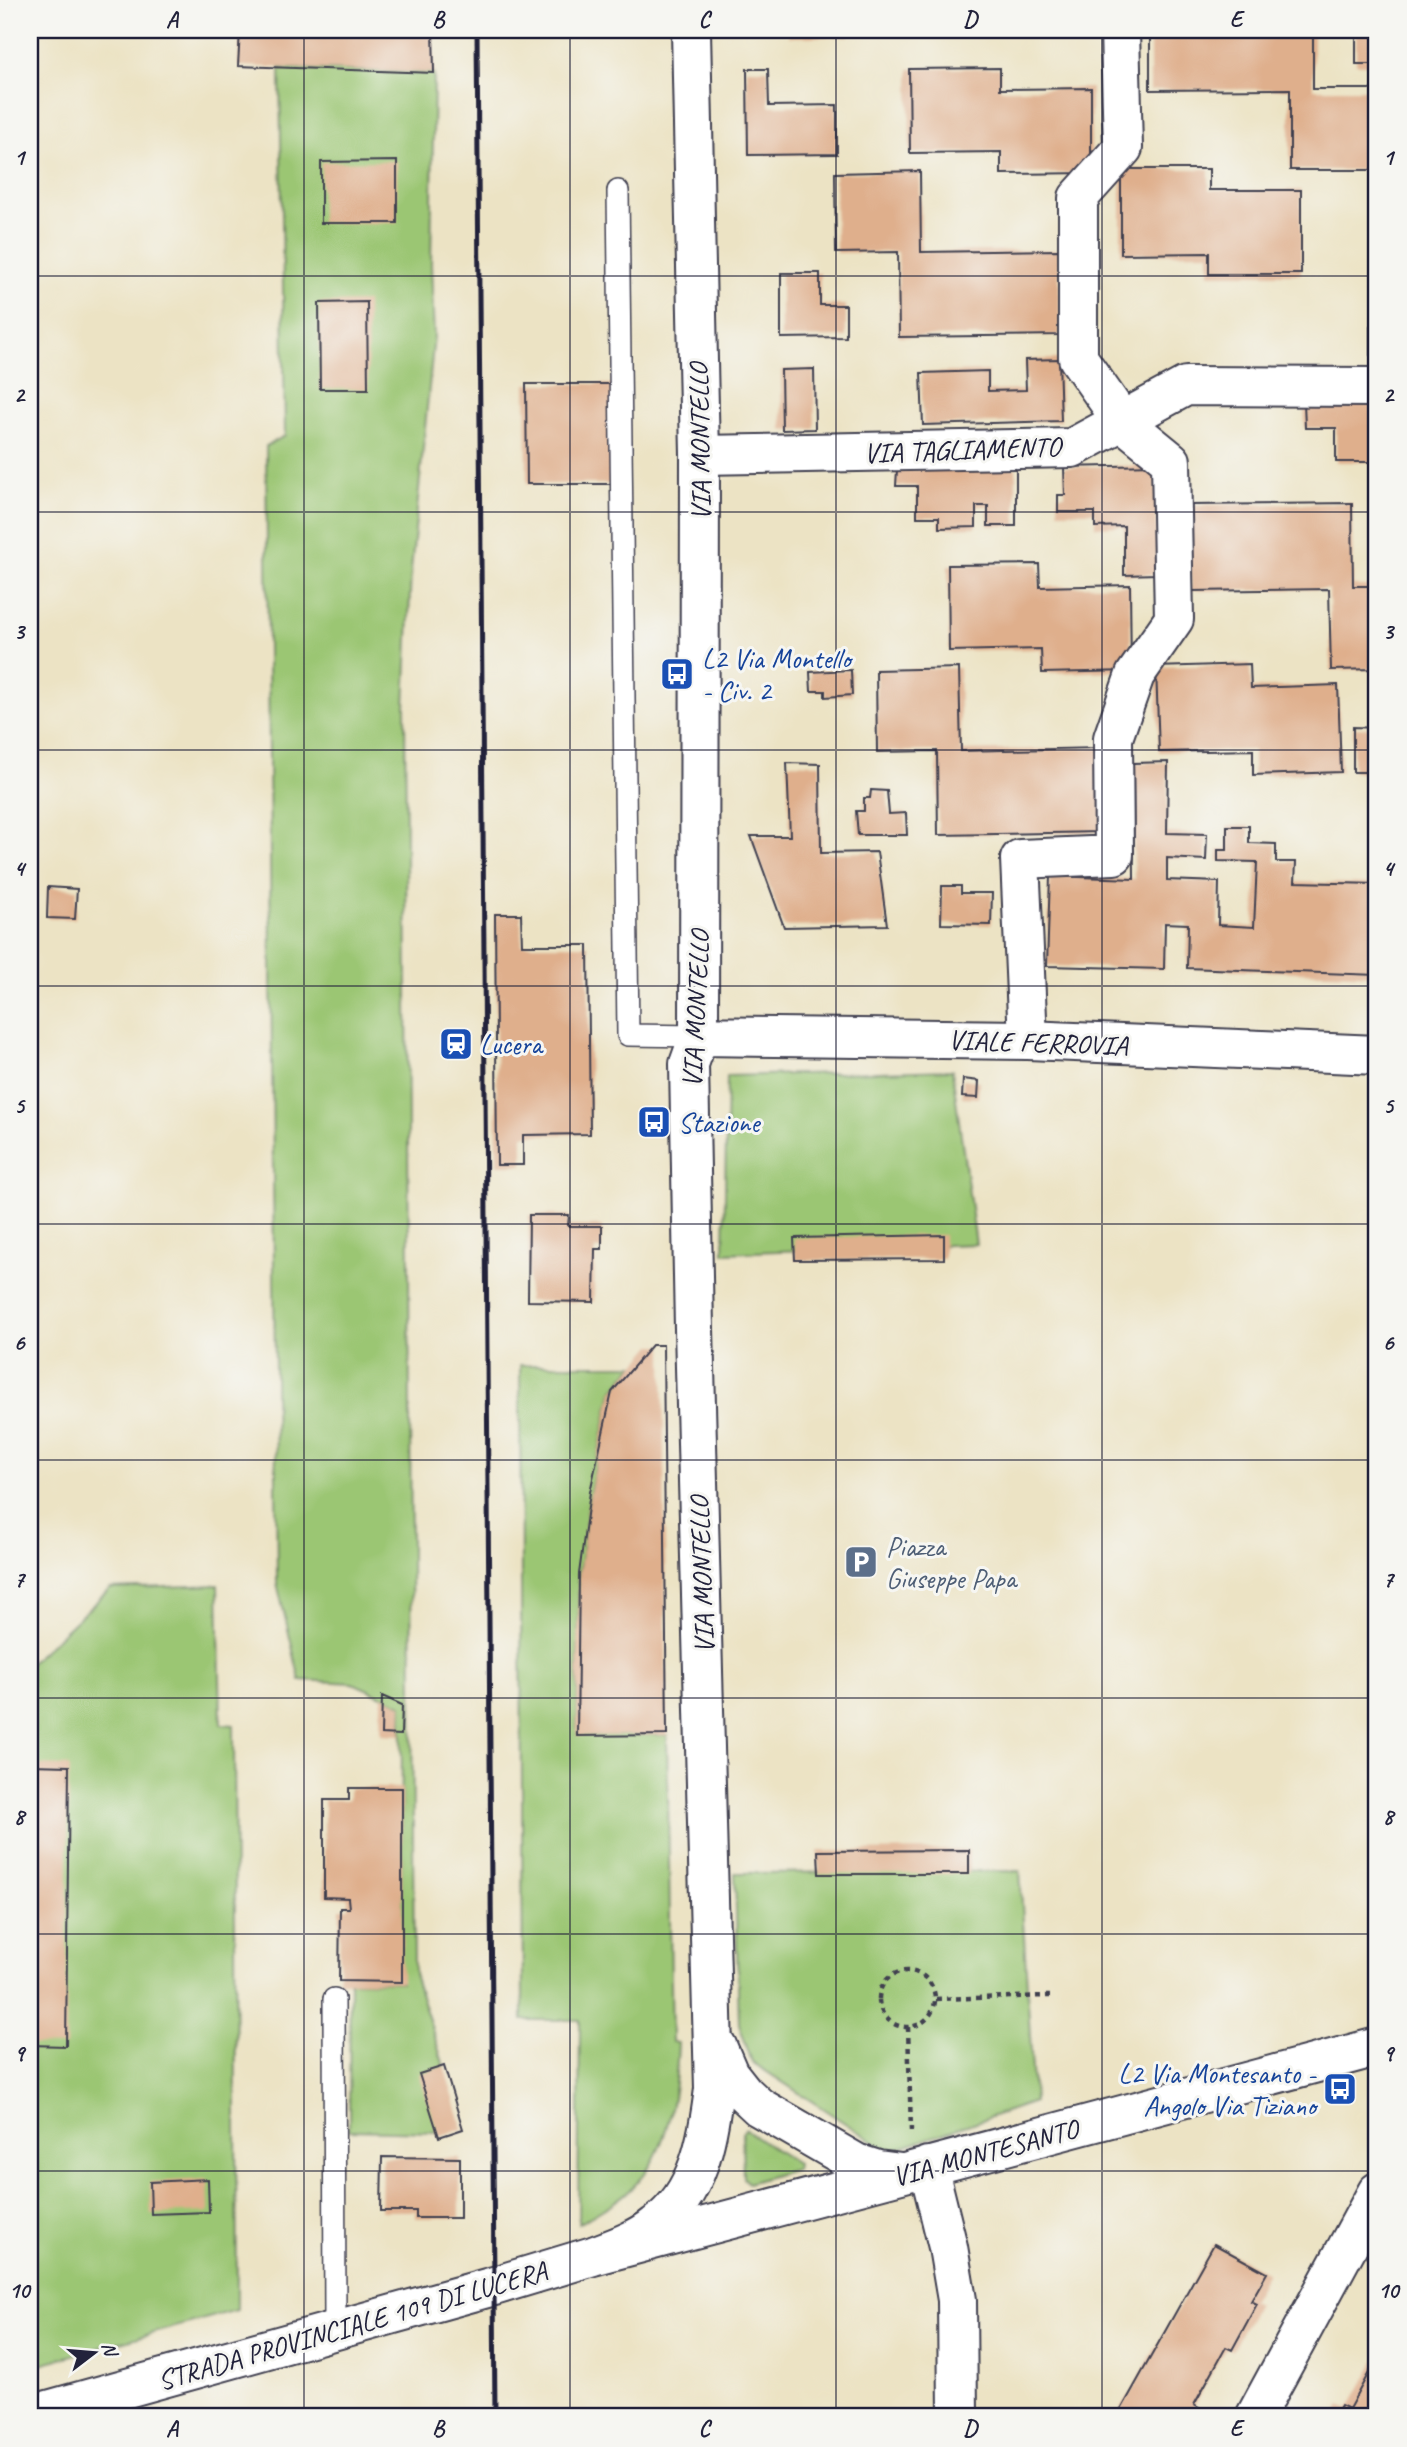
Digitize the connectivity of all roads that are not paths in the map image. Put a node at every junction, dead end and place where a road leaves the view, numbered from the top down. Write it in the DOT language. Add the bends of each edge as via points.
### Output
graph roads {
  1 [pos="691,30"];
  2 [pos="1120,30"];
  3 [pos="618,191"];
  4 [pos="1377,387"];
  5 [pos="1122,421"];
  6 [pos="700,455"];
  7 [pos="699,1036"];
  8 [pos="1028,1040"];
  9 [pos="1377,1055"];
  10 [pos="334,1999"];
  11 [pos="712,2029"];
  12 [pos="1377,2048"];
  13 [pos="916,2169"];
  14 [pos="1377,2192"];
  15 [pos="593,2256"];
  16 [pos="335,2330"];
  17 [pos="30,2415"];
  18 [pos="958,2417"];
  19 [pos="1255,2417"];
  1 -- 6 [label="main road, VIA MONTELLO"];
  2 -- 5 [label="main road" via="1123,148 1078,198 1078,358"];
  3 -- 7 [label="lane" via="628,1035"];
  4 -- 5 [label="main road, VIA TAGLIAMENTO" via="1186,387"];
  5 -- 6 [label="main road, VIA TAGLIAMENTO" via="1072,448"];
  5 -- 8 [label="main road" via="1171,461 1174,619 1135,675 1113,738 1114,855 1020,859"];
  6 -- 7 [label="main road, VIA MONTELLO"];
  7 -- 8 [label="main road, VIALE FERROVIA"];
  7 -- 11 [label="main road, VIA MONTELLO" via="689,1064"];
  8 -- 9 [label="main road, VIALE FERROVIA"];
  10 -- 16 [label="lane"];
  11 -- 13 [label="main road, VIA MONTELLO" via="729,2074 758,2107 856,2163 878,2170"];
  11 -- 15 [label="main road, VIA MONTELLO" via="710,2123 691,2183 657,2225"];
  12 -- 13 [label="main road, VIA MONTESANTO"];
  13 -- 15 [label="main road, VIA MONTESANTO"];
  13 -- 18 [label="main road" via="948,2247 957,2300"];
  14 -- 19 [label="main road"];
  15 -- 16 [label="main road, STRADA PROVINCIALE 109 DI LUCERA"];
  16 -- 17 [label="main road, STRADA PROVINCIALE 109 DI LUCERA"];
}
